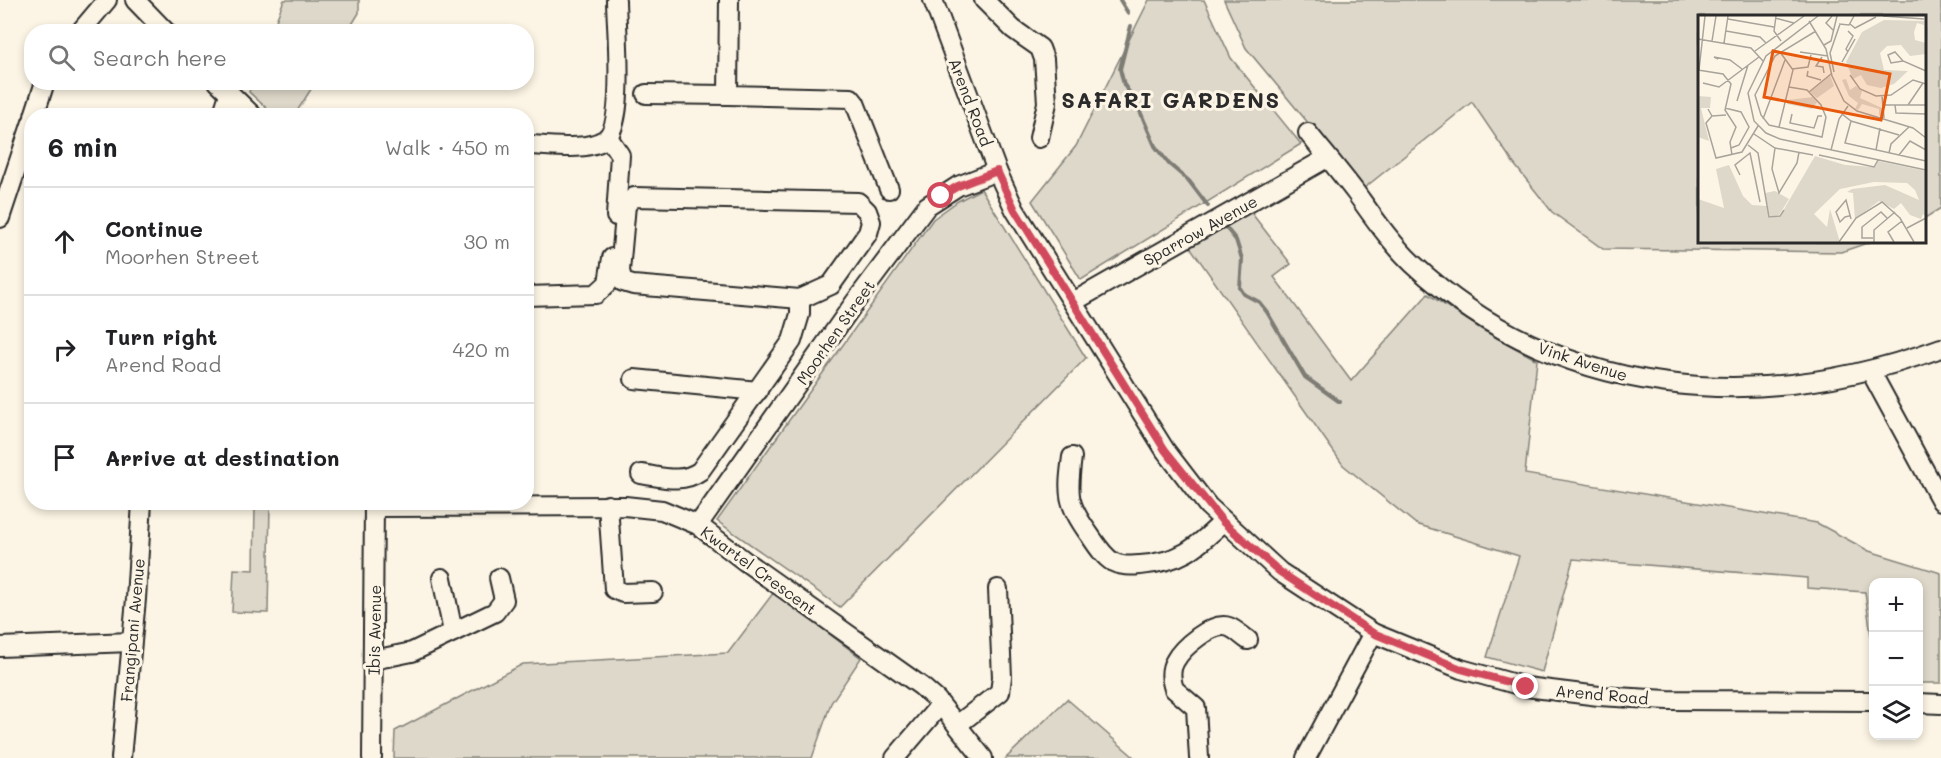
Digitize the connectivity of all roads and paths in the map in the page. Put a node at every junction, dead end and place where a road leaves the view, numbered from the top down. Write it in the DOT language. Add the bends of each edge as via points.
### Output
graph roads {
  1 [pos="107,0"];
  2 [pos="135,0"];
  3 [pos="616,0"];
  4 [pos="729,0"];
  5 [pos="933,0"];
  6 [pos="984,0"];
  7 [pos="87,24"];
  8 [pos="158,24"];
  9 [pos="42,90"];
  10 [pos="224,90"];
  11 [pos="226,90"];
  12 [pos="646,94"];
  13 [pos="728,95"];
  14 [pos="37,108"];
  15 [pos="223,108"];
  16 [pos="245,108"];
  17 [pos="1308,133"];
  18 [pos="608,137"];
  19 [pos="1039,138"];
  20 [pos="534,145"];
  21 [pos="24,146"];
  22 [pos="1327,158"];
  23 [pos="997,171"];
  24 [pos="889,189"];
  25 [pos="0,218"];
  26 [pos="831,285"];
  27 [pos="534,296"];
  28 [pos="800,299"];
  29 [pos="855,302"];
  30 [pos="1073,302"];
  31 [pos="1941,348"];
  32 [pos="1871,372"];
  33 [pos="634,379"];
  34 [pos="758,391"];
  35 [pos="1072,458"];
  36 [pos="641,474"];
  37 [pos="1941,501"];
  38 [pos="534,504"];
  39 [pos="608,505"];
  40 [pos="141,510"];
  41 [pos="374,510"];
  42 [pos="1223,522"];
  43 [pos="698,525"];
  44 [pos="442,578"];
  45 [pos="499,578"];
  46 [pos="998,589"];
  47 [pos="652,592"];
  48 [pos="453,632"];
  49 [pos="1373,633"];
  50 [pos="1248,640"];
  51 [pos="131,642"];
  52 [pos="0,646"];
  53 [pos="373,660"];
  54 [pos="1869,701"];
  55 [pos="1923,703"];
  56 [pos="1941,704"];
  57 [pos="940,705"];
  58 [pos="957,725"];
  59 [pos="121,758"];
  60 [pos="372,758"];
  61 [pos="895,758"];
  62 [pos="983,758"];
  63 [pos="1200,758"];
  64 [pos="1306,758"];
  1 -- 7 [label="street"];
  2 -- 8 [label="street"];
  3 -- 18 [label="street" via="618,107"];
  4 -- 13 [label="street"];
  5 -- 23 [label="street, Arend Road"];
  6 -- 19 [label="street" via="1013,29 1040,48 1047,103"];
  9 -- 14 [label="street"];
  10 -- 15 [label="street"];
  11 -- 16 [label="street"];
  12 -- 13 [label="street"];
  13 -- 24 [label="street" via="851,98"];
  17 -- 22 [label="street, Vink Avenue"];
  18 -- 20 [label="street" via="579,146"];
  18 -- 27 [label="street" via="620,156 608,283 588,295"];
  21 -- 25 [label="street"];
  22 -- 30 [label="street, Sparrow Avenue"];
  22 -- 32 [label="street, Vink Avenue" via="1413,264 1503,330 1554,354 1655,383 1778,386"];
  23 -- 29 [label="street, Moorhen Street" via="958,186 927,206"];
  23 -- 30 [label="street, Arend Road" via="1015,210"];
  26 -- 28 [label="street"];
  26 -- 28 [label="street" via="872,222 858,202 634,197 626,205 620,271 623,282"];
  26 -- 29 [label="street"];
  28 -- 34 [label="street" via="792,341"];
  29 -- 43 [label="street, Moorhen Street"];
  30 -- 42 [label="street, Arend Road" via="1165,450"];
  31 -- 32 [label="street, Vink Avenue"];
  32 -- 37 [label="street"];
  33 -- 34 [label="street"];
  34 -- 36 [label="street" via="691,478 678,480"];
  35 -- 42 [label="street" via="1069,501 1100,550 1114,562 1128,566 1157,564 1181,557"];
  38 -- 39 [label="street, Kwartel Crescent"];
  39 -- 43 [label="street, Kwartel Crescent" via="662,510"];
  39 -- 47 [label="street" via="614,589 622,593"];
  40 -- 51 [label="street, Frangipani Avenue"];
  41 -- 53 [label="street, Ibis Avenue"];
  42 -- 49 [label="street, Arend Road" via="1280,572"];
  43 -- 57 [label="street, Kwartel Crescent" via="886,660"];
  44 -- 48 [label="street"];
  45 -- 48 [label="street" via="504,600 501,606"];
  46 -- 58 [label="street" via="1000,692"];
  48 -- 53 [label="street" via="403,656"];
  49 -- 54 [label="street, Arend Road" via="1461,669 1526,687 1668,700"];
  49 -- 64 [label="street"];
  50 -- 63 [label="street" via="1228,626 1218,627 1184,651 1172,668 1174,689 1193,704 1198,715"];
  51 -- 52 [label="street"];
  51 -- 59 [label="street, Frangipani Avenue"];
  53 -- 60 [label="street, Ibis Avenue"];
  55 -- 56 [label="street"];
  57 -- 58 [label="street, Kwartel Crescent"];
  57 -- 61 [label="street"];
  58 -- 62 [label="street, Kwartel Crescent"];
}
